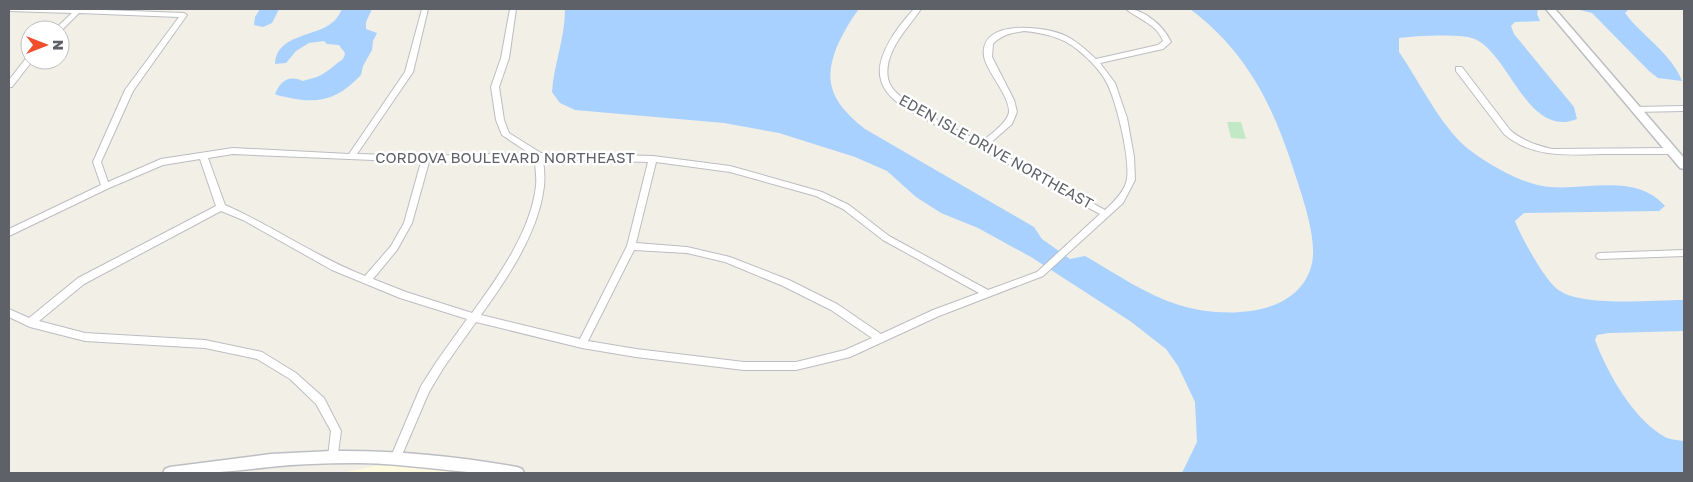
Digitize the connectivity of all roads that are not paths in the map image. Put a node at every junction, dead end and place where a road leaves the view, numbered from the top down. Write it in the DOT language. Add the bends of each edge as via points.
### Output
graph roads {
  1 [pos="9,9"];
  2 [pos="425,9"];
  3 [pos="513,9"];
  4 [pos="918,9"];
  5 [pos="1128,9"];
  6 [pos="1550,9"];
  7 [pos="78,10"];
  8 [pos="68,20"];
  9 [pos="1094,62"];
  10 [pos="1459,69"];
  11 [pos="21,70"];
  12 [pos="9,85"];
  13 [pos="1684,109"];
  14 [pos="1636,110"];
  15 [pos="982,146"];
  16 [pos="1671,151"];
  17 [pos="1552,152"];
  18 [pos="203,155"];
  19 [pos="539,156"];
  20 [pos="352,157"];
  21 [pos="426,159"];
  22 [pos="653,159"];
  23 [pos="1684,165"];
  24 [pos="106,186"];
  25 [pos="221,207"];
  26 [pos="1106,214"];
  27 [pos="9,233"];
  28 [pos="631,246"];
  29 [pos="1684,253"];
  30 [pos="1600,256"];
  31 [pos="367,280"];
  32 [pos="986,293"];
  33 [pos="9,312"];
  34 [pos="473,317"];
  35 [pos="30,323"];
  36 [pos="881,339"];
  37 [pos="582,344"];
  38 [pos="333,457"];
  39 [pos="395,459"];
  40 [pos="170,473"];
  41 [pos="517,473"];
  1 -- 7 [label="street"];
  2 -- 20 [label="street" via="409,72"];
  3 -- 19 [label="street" via="505,58 495,87 500,120 506,135"];
  4 -- 15 [label="street, EDEN ISLE DRIVE NORTHEAST" via="888,52 883,71 887,86 906,105"];
  5 -- 9 [label="street" via="1165,35 1167,42 1160,47"];
  6 -- 14 [label="street"];
  7 -- 8 [label="street"];
  7 -- 24 [label="street" via="184,15 129,90 97,162"];
  9 -- 15 [label="street" via="1072,42 1052,34 1024,29 995,37 989,43 988,57 1013,112 1009,122"];
  9 -- 26 [label="street" via="1111,83 1118,100 1131,165 1129,186 1120,201"];
  10 -- 17 [label="street" via="1514,138 1531,147"];
  11 -- 12 [label="street"];
  13 -- 14 [label="street"];
  14 -- 16 [label="street"];
  15 -- 26 [label="street, EDEN ISLE DRIVE NORTHEAST"];
  16 -- 17 [label="street"];
  16 -- 23 [label="street"];
  18 -- 20 [label="street, CORDOVA BOULEVARD NORTHEAST" via="233,150"];
  18 -- 24 [label="street, CORDOVA BOULEVARD NORTHEAST" via="161,162"];
  18 -- 25 [label="street"];
  19 -- 21 [label="street, CORDOVA BOULEVARD NORTHEAST"];
  19 -- 22 [label="street, CORDOVA BOULEVARD NORTHEAST"];
  19 -- 34 [label="street" via="542,170 537,200 525,235 503,277"];
  20 -- 21 [label="street, CORDOVA BOULEVARD NORTHEAST"];
  21 -- 31 [label="street" via="408,223 394,248"];
  22 -- 28 [label="street"];
  22 -- 32 [label="street, CORDOVA BOULEVARD NORTHEAST" via="730,169 819,194 846,206 886,238"];
  24 -- 27 [label="street, CORDOVA BOULEVARD NORTHEAST"];
  25 -- 31 [label="street" via="335,268"];
  25 -- 35 [label="street" via="81,281"];
  26 -- 32 [label="street" via="1040,274"];
  28 -- 36 [label="street" via="687,250 727,258 834,307"];
  28 -- 37 [label="street"];
  29 -- 30 [label="street"];
  31 -- 34 [label="street"];
  32 -- 36 [label="street"];
  33 -- 35 [label="street"];
  34 -- 37 [label="street"];
  34 -- 39 [label="street" via="425,389"];
  35 -- 38 [label="street" via="85,337 205,344 259,356 293,376 320,401 336,431"];
  36 -- 37 [label="street" via="847,354 796,366 744,366"];
  38 -- 39 [label="street"];
  38 -- 40 [label="street" via="252,462"];
  39 -- 41 [label="street"];
}
